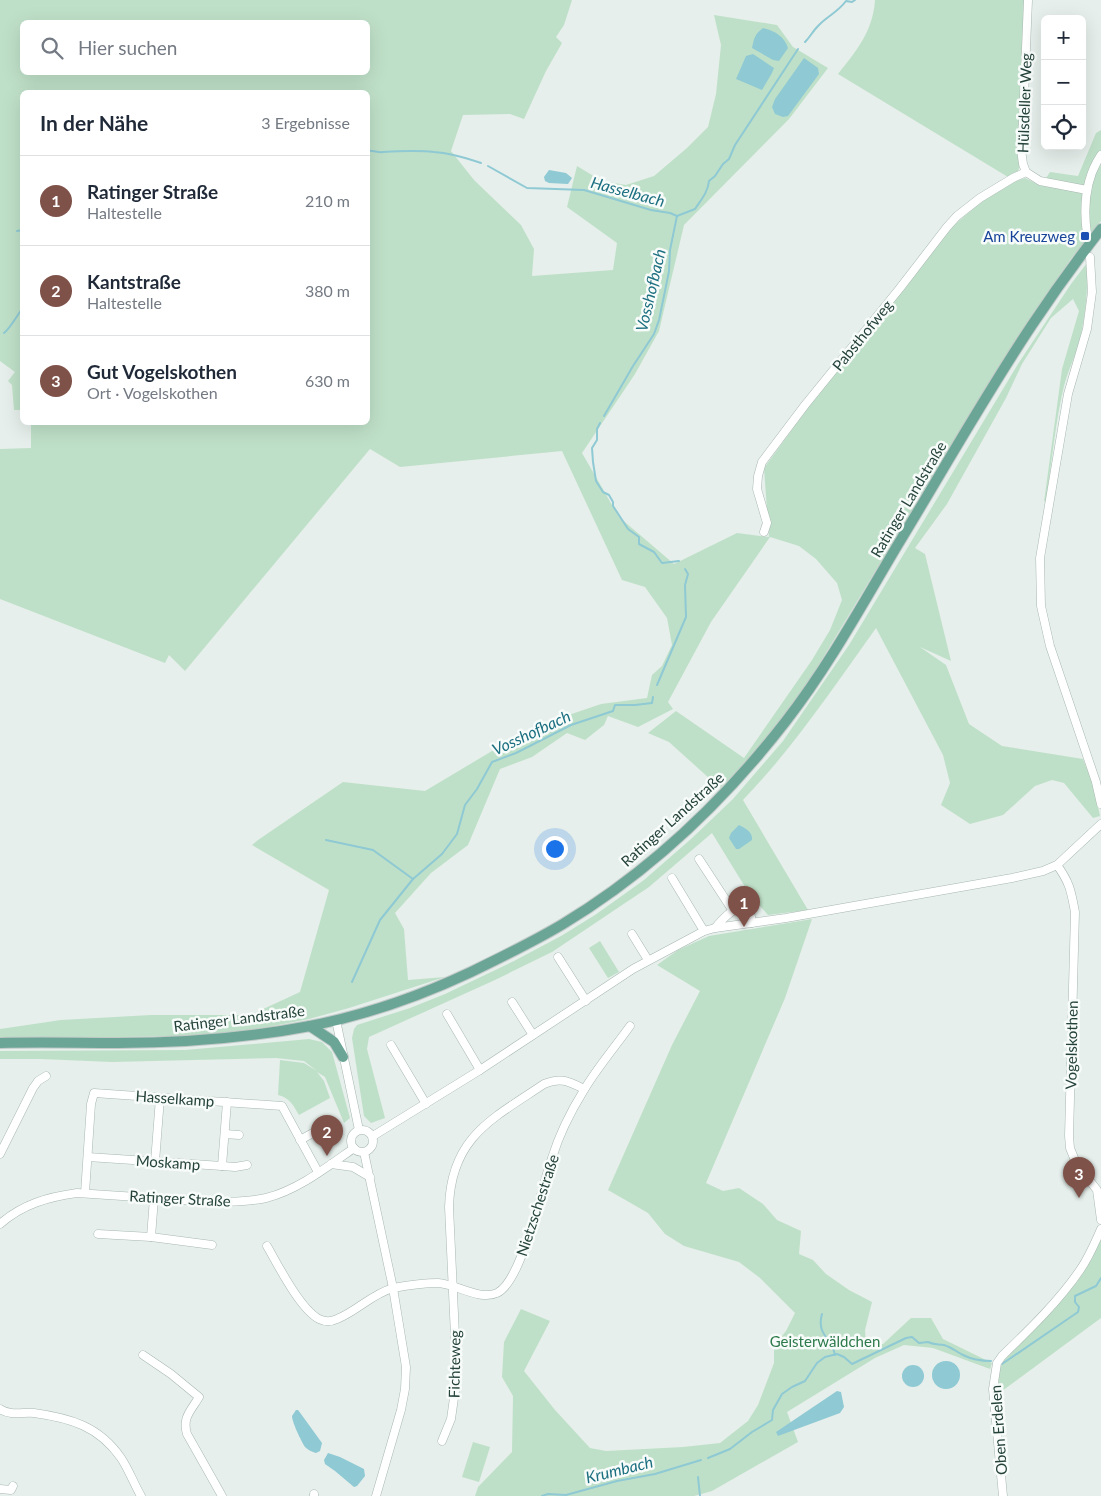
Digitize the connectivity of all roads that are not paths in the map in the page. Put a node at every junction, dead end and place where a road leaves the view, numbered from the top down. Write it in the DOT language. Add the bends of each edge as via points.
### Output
graph roads {
  1 [pos="1028,0"];
  2 [pos="1101,155"];
  3 [pos="1026,172"];
  4 [pos="1087,190"];
  5 [pos="1101,229"];
  6 [pos="1087,234"];
  7 [pos="1090,257"];
  8 [pos="1096,272"];
  9 [pos="764,532"];
  10 [pos="1101,804"];
  11 [pos="1101,824"];
  12 [pos="699,859"];
  13 [pos="1057,865"];
  14 [pos="672,878"];
  15 [pos="734,911"];
  16 [pos="752,923"];
  17 [pos="715,928"];
  18 [pos="704,931"];
  19 [pos="632,934"];
  20 [pos="558,957"];
  21 [pos="648,960"];
  22 [pos="586,1001"];
  23 [pos="512,1002"];
  24 [pos="447,1014"];
  25 [pos="336,1020"];
  26 [pos="310,1026"];
  27 [pos="630,1026"];
  28 [pos="533,1035"];
  29 [pos="0,1043"];
  30 [pos="391,1045"];
  31 [pos="343,1058"];
  32 [pos="480,1070"];
  33 [pos="46,1076"];
  34 [pos="584,1089"];
  35 [pos="160,1098"];
  36 [pos="227,1102"];
  37 [pos="426,1104"];
  38 [pos="322,1128"];
  39 [pos="359,1130"];
  40 [pos="224,1134"];
  41 [pos="239,1135"];
  42 [pos="372,1136"];
  43 [pos="300,1140"];
  44 [pos="354,1148"];
  45 [pos="364,1152"];
  46 [pos="0,1154"];
  47 [pos="88,1157"];
  48 [pos="155,1162"];
  49 [pos="331,1164"];
  50 [pos="248,1165"];
  51 [pos="222,1166"];
  52 [pos="318,1172"];
  53 [pos="370,1177"];
  54 [pos="85,1193"];
  55 [pos="154,1198"];
  56 [pos="1101,1220"];
  57 [pos="0,1224"];
  58 [pos="1101,1228"];
  59 [pos="98,1234"];
  60 [pos="151,1237"];
  61 [pos="212,1245"];
  62 [pos="267,1246"];
  63 [pos="453,1285"];
  64 [pos="393,1288"];
  65 [pos="143,1355"];
  66 [pos="0,1409"];
  67 [pos="442,1441"];
  68 [pos="13,1486"];
  69 [pos="0,1489"];
  70 [pos="141,1496"];
  71 [pos="222,1496"];
  72 [pos="376,1496"];
  73 [pos="1003,1496"];
  1 -- 3 [label="street, Hülsdeller Weg" via="1021,150"];
  2 -- 4 [label="street"];
  3 -- 4 [label="street, Hülsdeller Weg" via="1040,181"];
  3 -- 9 [label="street, Pabsthofweg" via="980,198 952,222 762,462 757,489 767,523"];
  4 -- 6 [label="street"];
  5 -- 25 [label="main road, Ratinger Landstraße" via="1012,357 818,676 763,750 716,802 645,866 562,925 439,987"];
  7 -- 8 [label="street"];
  8 -- 10 [label="street" via="1087,329 1068,394 1040,558 1040,582 1041,606 1050,646"];
  11 -- 13 [label="street"];
  12 -- 15 [label="street"];
  13 -- 16 [label="street" via="1012,878"];
  13 -- 56 [label="street, Vogelskothen" via="1071,888 1075,912 1070,1148 1076,1163 1097,1190"];
  14 -- 18 [label="street"];
  15 -- 16 [label="street" via="746,908 750,911"];
  15 -- 17 [label="street"];
  16 -- 17 [label="street"];
  17 -- 18 [label="street"];
  18 -- 21 [label="street"];
  19 -- 21 [label="street"];
  20 -- 22 [label="street"];
  21 -- 22 [label="street"];
  22 -- 28 [label="street"];
  23 -- 28 [label="street"];
  24 -- 32 [label="street"];
  25 -- 26 [label="main road, Ratinger Landstraße"];
  25 -- 31 [label="street"];
  26 -- 29 [label="main road, Ratinger Landstraße" via="264,1034 178,1041"];
  26 -- 31 [label="main road" via="334,1042"];
  27 -- 34 [label="street, Nietzschestraße"];
  28 -- 32 [label="street"];
  30 -- 37 [label="street"];
  31 -- 39 [label="street"];
  32 -- 37 [label="street"];
  33 -- 46 [label="street" via="33,1088"];
  34 -- 63 [label="street, Nietzschestraße" via="552,1156 532,1227 510,1279 502,1290 486,1296"];
  34 -- 63 [label="street, Fichteweg" via="561,1080 544,1084 490,1120 466,1146 456,1166 450,1193"];
  35 -- 36 [label="street, Hasselkamp"];
  35 -- 47 [label="street, Hasselkamp" via="94,1093"];
  35 -- 48 [label="street"];
  36 -- 40 [label="street"];
  36 -- 43 [label="street, Hasselkamp" via="282,1106"];
  37 -- 42 [label="street"];
  38 -- 43 [label="street"];
  39 -- 42 [label="street" via="366,1130"];
  39 -- 44 [label="street" via="352,1137"];
  40 -- 41 [label="street"];
  40 -- 51 [label="street"];
  42 -- 45 [label="street" via="371,1148"];
  43 -- 52 [label="street, Hasselkamp"];
  44 -- 45 [label="street"];
  44 -- 49 [label="street, Ratinger Straße"];
  45 -- 53 [label="street"];
  47 -- 48 [label="street, Moskamp"];
  47 -- 54 [label="street, Hasselkamp"];
  48 -- 51 [label="street, Moskamp"];
  49 -- 52 [label="street, Ratinger Straße"];
  49 -- 53 [label="street" via="344,1165"];
  50 -- 51 [label="street, Moskamp"];
  52 -- 55 [label="street, Ratinger Straße" via="290,1190 254,1200 212,1202"];
  53 -- 64 [label="street"];
  54 -- 55 [label="street, Ratinger Straße"];
  54 -- 57 [label="street, Ratinger Straße" via="38,1202 17,1211"];
  55 -- 60 [label="street"];
  58 -- 73 [label="street, Oben Erdelen" via="1089,1256 1066,1290 997,1363 993,1389"];
  59 -- 60 [label="street"];
  60 -- 61 [label="street"];
  62 -- 64 [label="street, Nietzschestraße" via="301,1303 319,1320 338,1319"];
  63 -- 64 [label="street, Nietzschestraße" via="438,1283"];
  63 -- 67 [label="street, Fichteweg" via="456,1384 451,1419"];
  64 -- 72 [label="street" via="406,1367 405,1389"];
  65 -- 71 [label="street" via="199,1397 184,1425"];
  66 -- 70 [label="street" via="83,1424 121,1458"];
  68 -- 69 [label="street" via="11,1490"];
}
